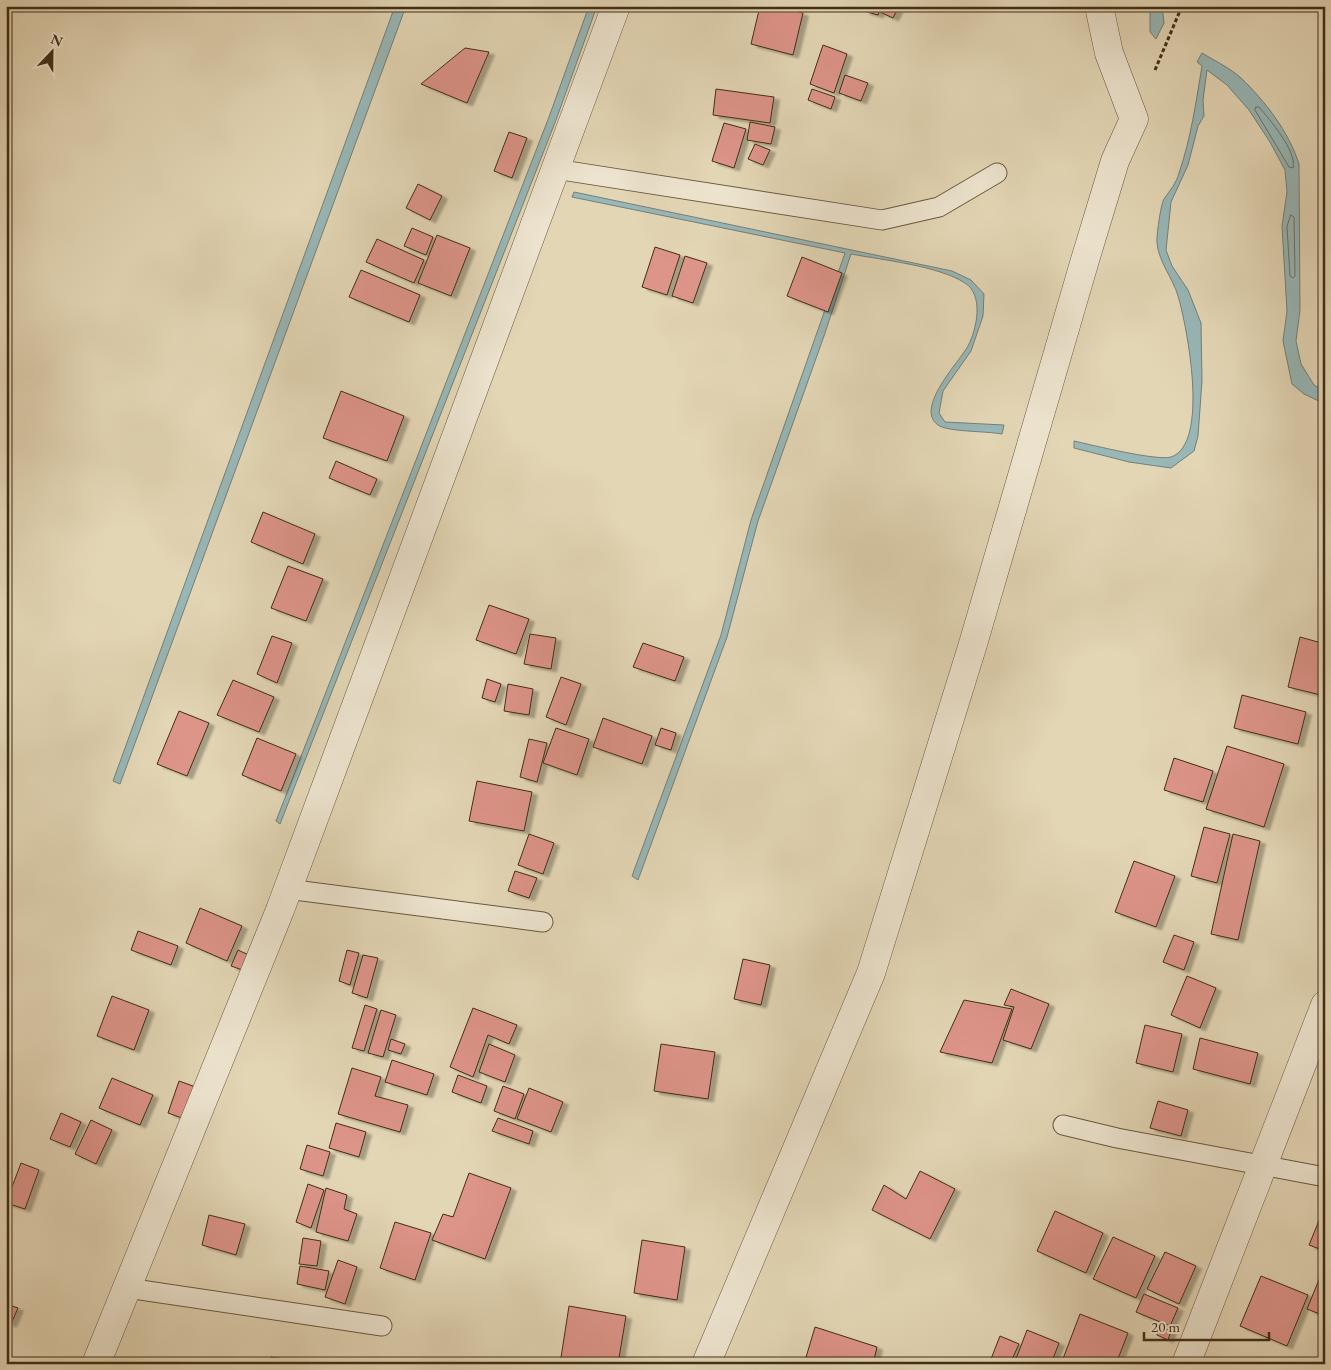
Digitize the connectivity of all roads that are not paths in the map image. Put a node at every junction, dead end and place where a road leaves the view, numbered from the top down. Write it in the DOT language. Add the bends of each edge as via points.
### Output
graph roads {
  1 [pos="616,6"];
  2 [pos="1099,6"];
  3 [pos="555,169"];
  4 [pos="997,173"];
  5 [pos="287,889"];
  6 [pos="543,922"];
  7 [pos="1325,1005"];
  8 [pos="1063,1125"];
  9 [pos="1263,1164"];
  10 [pos="1325,1177"];
  11 [pos="127,1288"];
  12 [pos="382,1326"];
  13 [pos="96,1364"];
  14 [pos="706,1364"];
  15 [pos="1186,1364"];
  1 -- 3 [label="street"];
  2 -- 14 [label="street" via="1109,53 1134,119 1115,161 974,644 871,973"];
  3 -- 4 [label="lane" via="882,220 940,207"];
  3 -- 5 [label="street"];
  5 -- 6 [label="lane"];
  5 -- 11 [label="street"];
  7 -- 9 [label="street"];
  8 -- 9 [label="lane"];
  9 -- 10 [label="lane"];
  9 -- 15 [label="street"];
  11 -- 12 [label="lane"];
  11 -- 13 [label="street"];
}
